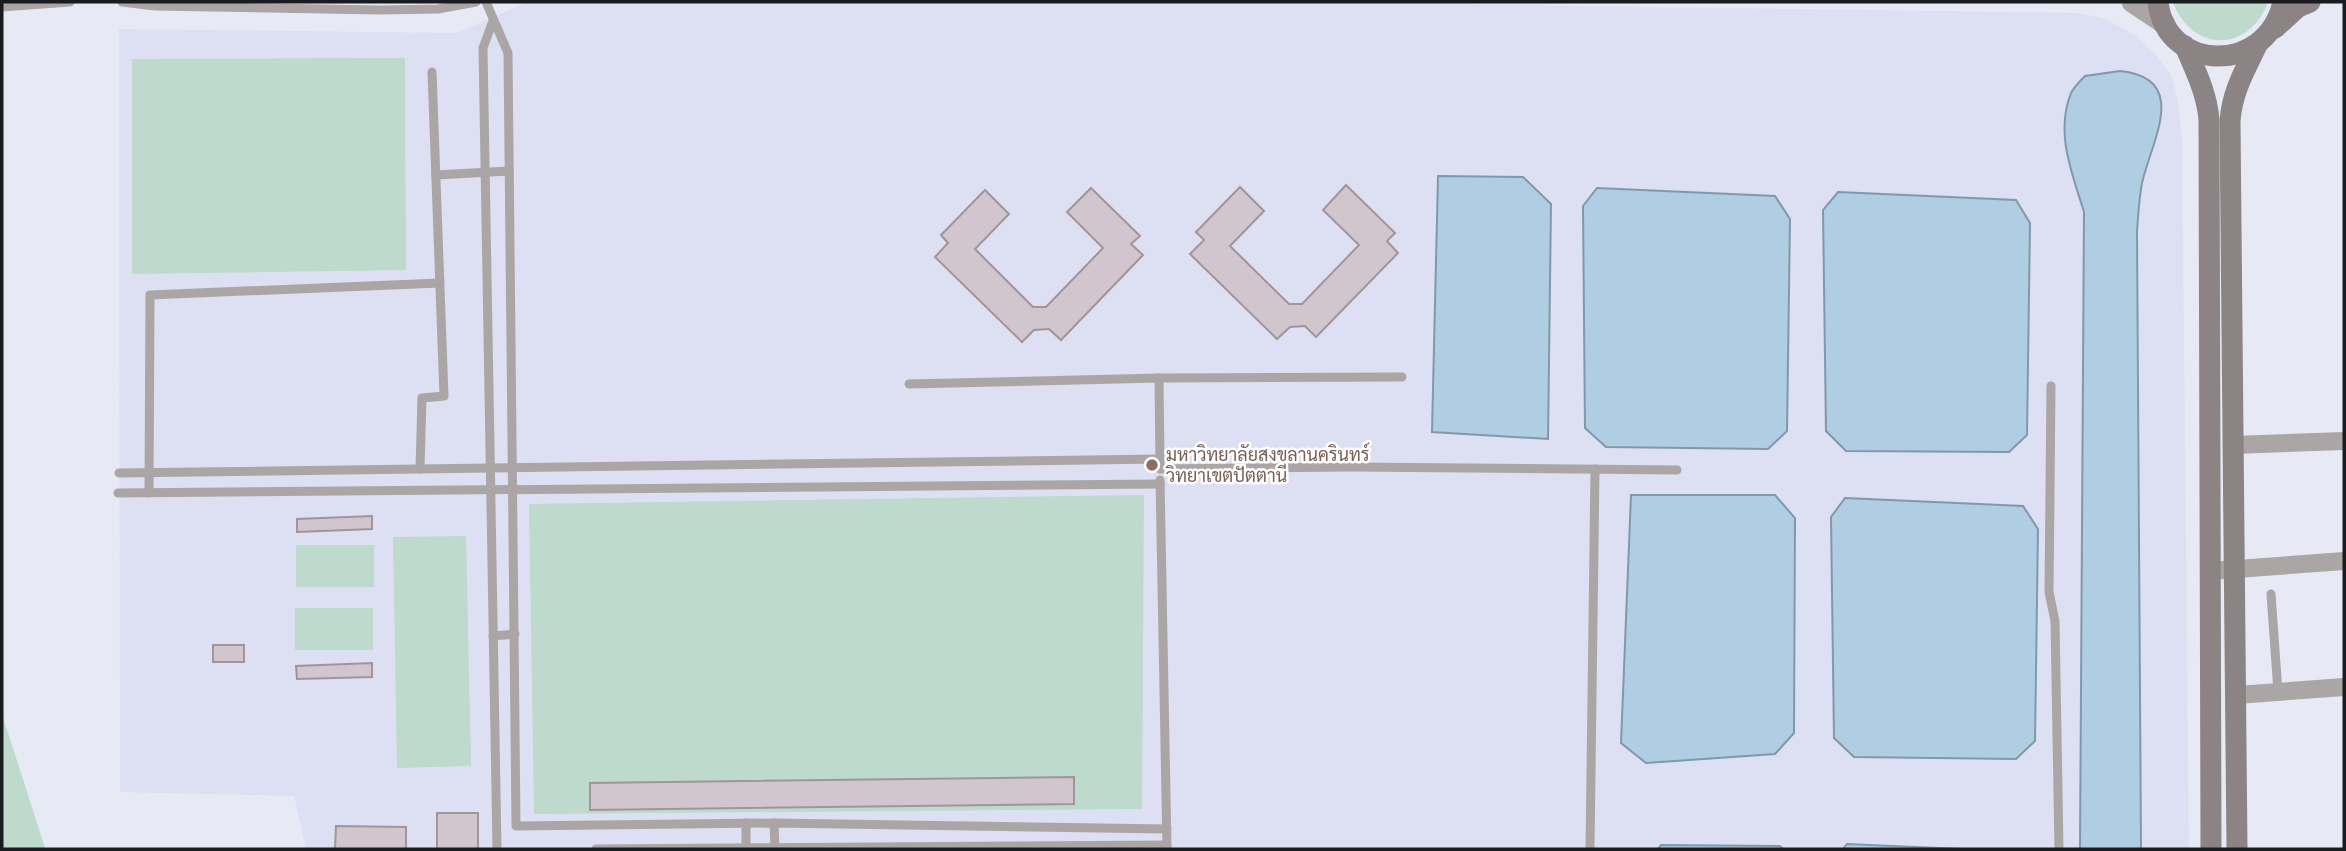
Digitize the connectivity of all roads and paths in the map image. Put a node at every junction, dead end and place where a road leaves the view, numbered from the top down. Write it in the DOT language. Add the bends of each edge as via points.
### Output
graph roads {
  1 [pos="70,2"];
  2 [pos="122,2"];
  3 [pos="476,2"];
  4 [pos="486,2"];
  5 [pos="2132,2"];
  6 [pos="2158,2"];
  7 [pos="2283,2"];
  8 [pos="2310,2"];
  9 [pos="2,8"];
  10 [pos="493,21"];
  11 [pos="2165,24"];
  12 [pos="2264,38"];
  13 [pos="2185,46"];
  14 [pos="432,72"];
  15 [pos="485,171"];
  16 [pos="509,172"];
  17 [pos="436,176"];
  18 [pos="440,284"];
  19 [pos="1402,377"];
  20 [pos="1159,378"];
  21 [pos="909,384"];
  22 [pos="2051,386"];
  23 [pos="2344,441"];
  24 [pos="2234,444"];
  25 [pos="1160,464"];
  26 [pos="491,467"];
  27 [pos="513,467"];
  28 [pos="420,469"];
  29 [pos="1595,469"];
  30 [pos="1677,470"];
  31 [pos="119,473"];
  32 [pos="150,473"];
  33 [pos="1160,484"];
  34 [pos="491,489"];
  35 [pos="513,489"];
  36 [pos="149,493"];
  37 [pos="118,494"];
  38 [pos="2344,561"];
  39 [pos="2236,568"];
  40 [pos="2210,571"];
  41 [pos="2271,594"];
  42 [pos="514,634"];
  43 [pos="494,636"];
  44 [pos="2344,687"];
  45 [pos="2278,692"];
  46 [pos="2237,695"];
  47 [pos="746,823"];
  48 [pos="774,823"];
  49 [pos="1167,829"];
  50 [pos="1167,847"];
  51 [pos="746,848"];
  52 [pos="775,848"];
  53 [pos="497,849"];
  54 [pos="596,849"];
  55 [pos="1590,849"];
  56 [pos="2059,849"];
  57 [pos="2211,849"];
  58 [pos="2237,849"];
  1 -- 9 [label="lane"];
  2 -- 3 [label="lane" via="341,10 438,9"];
  4 -- 10 [label="lane"];
  5 -- 11 [label="street"];
  6 -- 11 [label="main road"];
  7 -- 12 [label="main road"];
  8 -- 12 [label="main road"];
  10 -- 15 [label="lane" via="483,48"];
  10 -- 16 [label="lane" via="508,53"];
  11 -- 13 [label="main road"];
  12 -- 13 [label="main road" via="2240,54 2221,57"];
  12 -- 24 [label="main road" via="2235,92 2230,121"];
  13 -- 40 [label="main road" via="2208,105 2209,120"];
  14 -- 17 [label="lane"];
  15 -- 16 [label="lane"];
  15 -- 17 [label="lane"];
  15 -- 26 [label="lane"];
  16 -- 27 [label="lane"];
  17 -- 18 [label="lane"];
  18 -- 28 [label="lane" via="444,396 422,398"];
  18 -- 32 [label="lane" via="150,295"];
  19 -- 20 [label="lane"];
  20 -- 21 [label="lane"];
  20 -- 25 [label="lane"];
  22 -- 56 [label="lane" via="2049,592 2055,621"];
  23 -- 24 [label="street"];
  24 -- 39 [label="main road"];
  25 -- 27 [label="lane"];
  25 -- 29 [label="lane"];
  25 -- 33 [label="lane"];
  26 -- 27 [label="lane"];
  26 -- 28 [label="lane"];
  26 -- 34 [label="lane"];
  27 -- 35 [label="lane"];
  28 -- 32 [label="lane"];
  29 -- 30 [label="lane"];
  29 -- 55 [label="lane"];
  31 -- 32 [label="lane"];
  32 -- 36 [label="lane"];
  33 -- 35 [label="lane"];
  33 -- 49 [label="lane"];
  34 -- 35 [label="lane"];
  34 -- 36 [label="lane"];
  34 -- 43 [label="lane"];
  35 -- 42 [label="lane"];
  36 -- 37 [label="lane"];
  38 -- 39 [label="street"];
  39 -- 40 [label="street"];
  39 -- 46 [label="main road"];
  40 -- 57 [label="main road"];
  41 -- 45 [label="lane"];
  42 -- 43 [label="lane"];
  42 -- 47 [label="lane" via="516,825"];
  43 -- 53 [label="lane"];
  44 -- 45 [label="street"];
  45 -- 46 [label="street"];
  46 -- 58 [label="main road"];
  47 -- 48 [label="lane"];
  47 -- 51 [label="lane"];
  48 -- 49 [label="lane"];
  48 -- 52 [label="lane"];
  49 -- 50 [label="lane"];
  50 -- 52 [label="lane"];
  51 -- 52 [label="lane"];
  51 -- 54 [label="lane"];
}
